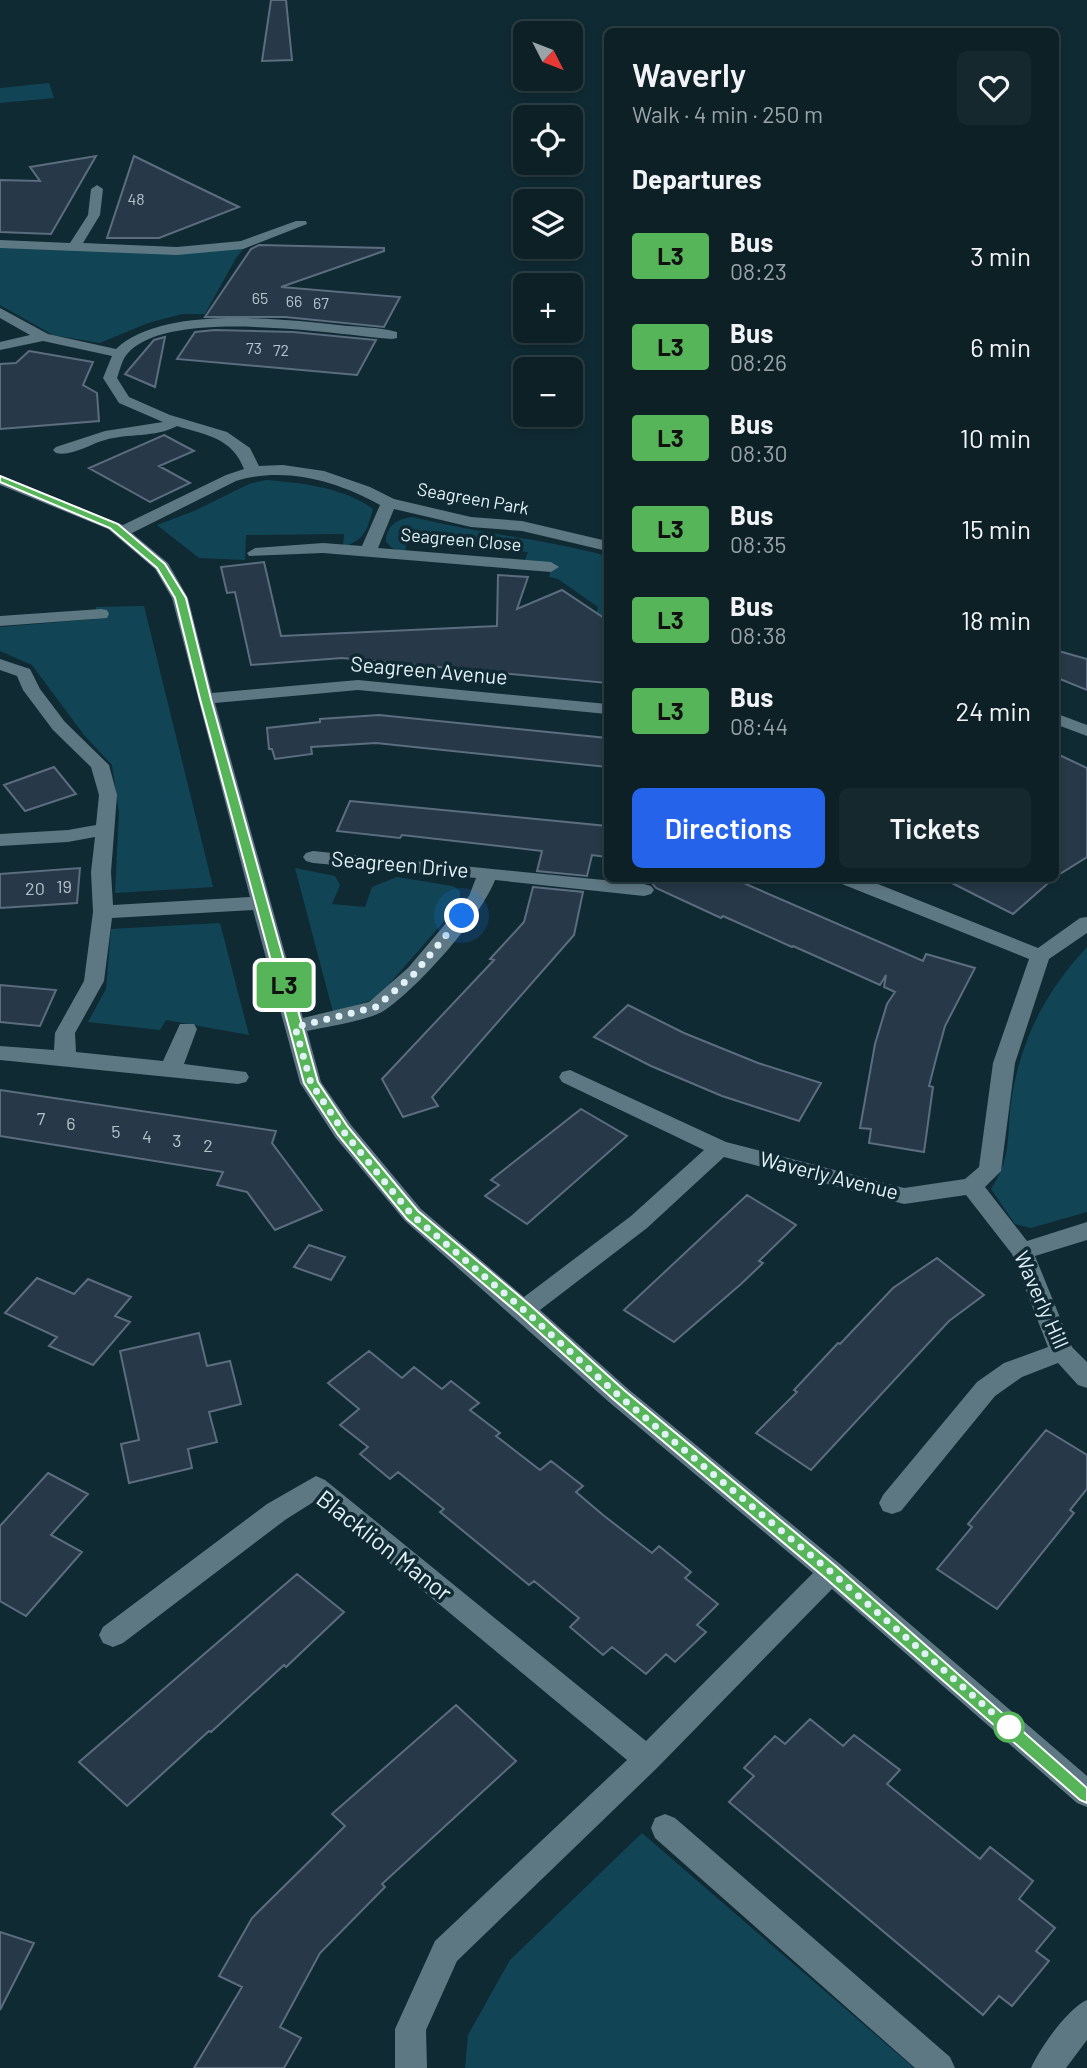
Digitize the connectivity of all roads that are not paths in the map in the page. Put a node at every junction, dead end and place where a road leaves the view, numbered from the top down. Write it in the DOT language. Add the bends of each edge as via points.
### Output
graph roads {
  1 [pos="97,189"];
  2 [pos="301,224"];
  3 [pos="0,244"];
  4 [pos="75,246"];
  5 [pos="0,312"];
  6 [pos="392,335"];
  7 [pos="43,337"];
  8 [pos="0,346"];
  9 [pos="120,354"];
  10 [pos="176,421"];
  11 [pos="61,450"];
  12 [pos="253,471"];
  13 [pos="0,480"];
  14 [pos="390,503"];
  15 [pos="122,532"];
  16 [pos="604,545"];
  17 [pos="368,551"];
  18 [pos="255,553"];
  19 [pos="551,567"];
  20 [pos="101,614"];
  21 [pos="0,621"];
  22 [pos="0,664"];
  23 [pos="205,699"];
  24 [pos="604,709"];
  25 [pos="1059,720"];
  26 [pos="1087,731"];
  27 [pos="106,829"];
  28 [pos="0,840"];
  29 [pos="313,857"];
  30 [pos="488,873"];
  31 [pos="855,882"];
  32 [pos="644,890"];
  33 [pos="261,903"];
  34 [pos="103,912"];
  35 [pos="1087,923"];
  36 [pos="1040,956"];
  37 [pos="295,1027"];
  38 [pos="187,1029"];
  39 [pos="0,1053"];
  40 [pos="65,1058"];
  41 [pos="171,1069"];
  42 [pos="237,1077"];
  43 [pos="570,1077"];
  44 [pos="720,1148"];
  45 [pos="971,1186"];
  46 [pos="1087,1231"];
  47 [pos="1022,1251"];
  48 [pos="524,1310"];
  49 [pos="1062,1352"];
  50 [pos="1087,1378"];
  51 [pos="892,1503"];
  52 [pos="831,1572"];
  53 [pos="113,1635"];
  54 [pos="647,1759"];
  55 [pos="1087,1794"];
  56 [pos="665,1828"];
  57 [pos="1087,2015"];
  58 [pos="411,2068"];
  59 [pos="939,2068"];
  60 [pos="1047,2068"];
  1 -- 4 [label="street" via="94,215"];
  2 -- 4 [label="street" via="243,246 177,251"];
  3 -- 4 [label="street"];
  5 -- 7 [label="street"];
  6 -- 9 [label="street" via="208,323 150,335"];
  7 -- 8 [label="street"];
  7 -- 9 [label="street"];
  9 -- 10 [label="street" via="110,378 124,400"];
  10 -- 11 [label="street" via="163,428 105,435"];
  10 -- 12 [label="street" via="222,435 246,451"];
  12 -- 14 [label="street, Seagreen Park" via="324,476"];
  12 -- 15 [label="street, Seagreen Park"];
  13 -- 15 [label="street"];
  14 -- 16 [label="street, Seagreen Park"];
  14 -- 17 [label="street, Seagreen Close"];
  15 -- 23 [label="street" via="162,566 180,598"];
  17 -- 18 [label="street, Seagreen Close" via="323,548"];
  17 -- 19 [label="street, Seagreen Close"];
  20 -- 21 [label="street"];
  22 -- 27 [label="street" via="24,673 60,726 100,765 108,795"];
  23 -- 24 [label="street, Seagreen Avenue" via="358,685"];
  23 -- 33 [label="street"];
  25 -- 26 [label="street"];
  27 -- 28 [label="street"];
  27 -- 34 [label="street"];
  29 -- 30 [label="street, Seagreen Drive"];
  30 -- 32 [label="street, Seagreen Drive"];
  30 -- 37 [label="street, Seagreen Drive" via="478,898 415,973 376,1007"];
  31 -- 36 [label="street"];
  33 -- 34 [label="street"];
  33 -- 37 [label="street"];
  34 -- 40 [label="street" via="94,981 65,1033"];
  35 -- 36 [label="street"];
  36 -- 45 [label="street" via="1004,1063 990,1171"];
  37 -- 48 [label="street" via="311,1083 343,1131 412,1215"];
  38 -- 41 [label="street"];
  39 -- 40 [label="street"];
  40 -- 41 [label="street"];
  41 -- 42 [label="street"];
  43 -- 44 [label="street, Waverly Avenue"];
  44 -- 45 [label="street, Waverly Avenue" via="904,1196"];
  44 -- 48 [label="street" via="639,1222"];
  45 -- 47 [label="street, Waverly Hill"];
  46 -- 47 [label="street"];
  47 -- 49 [label="street, Waverly Hill"];
  48 -- 52 [label="street" via="618,1395"];
  49 -- 50 [label="street, Waverly Hill"];
  49 -- 51 [label="street" via="1013,1370 986,1390"];
  52 -- 54 [label="street"];
  52 -- 55 [label="street"];
  53 -- 54 [label="street, Blacklion Manor" via="316,1487"];
  54 -- 58 [label="street" via="446,1951 410,2029"];
  56 -- 59 [label="street"];
  57 -- 60 [label="street"];
}
